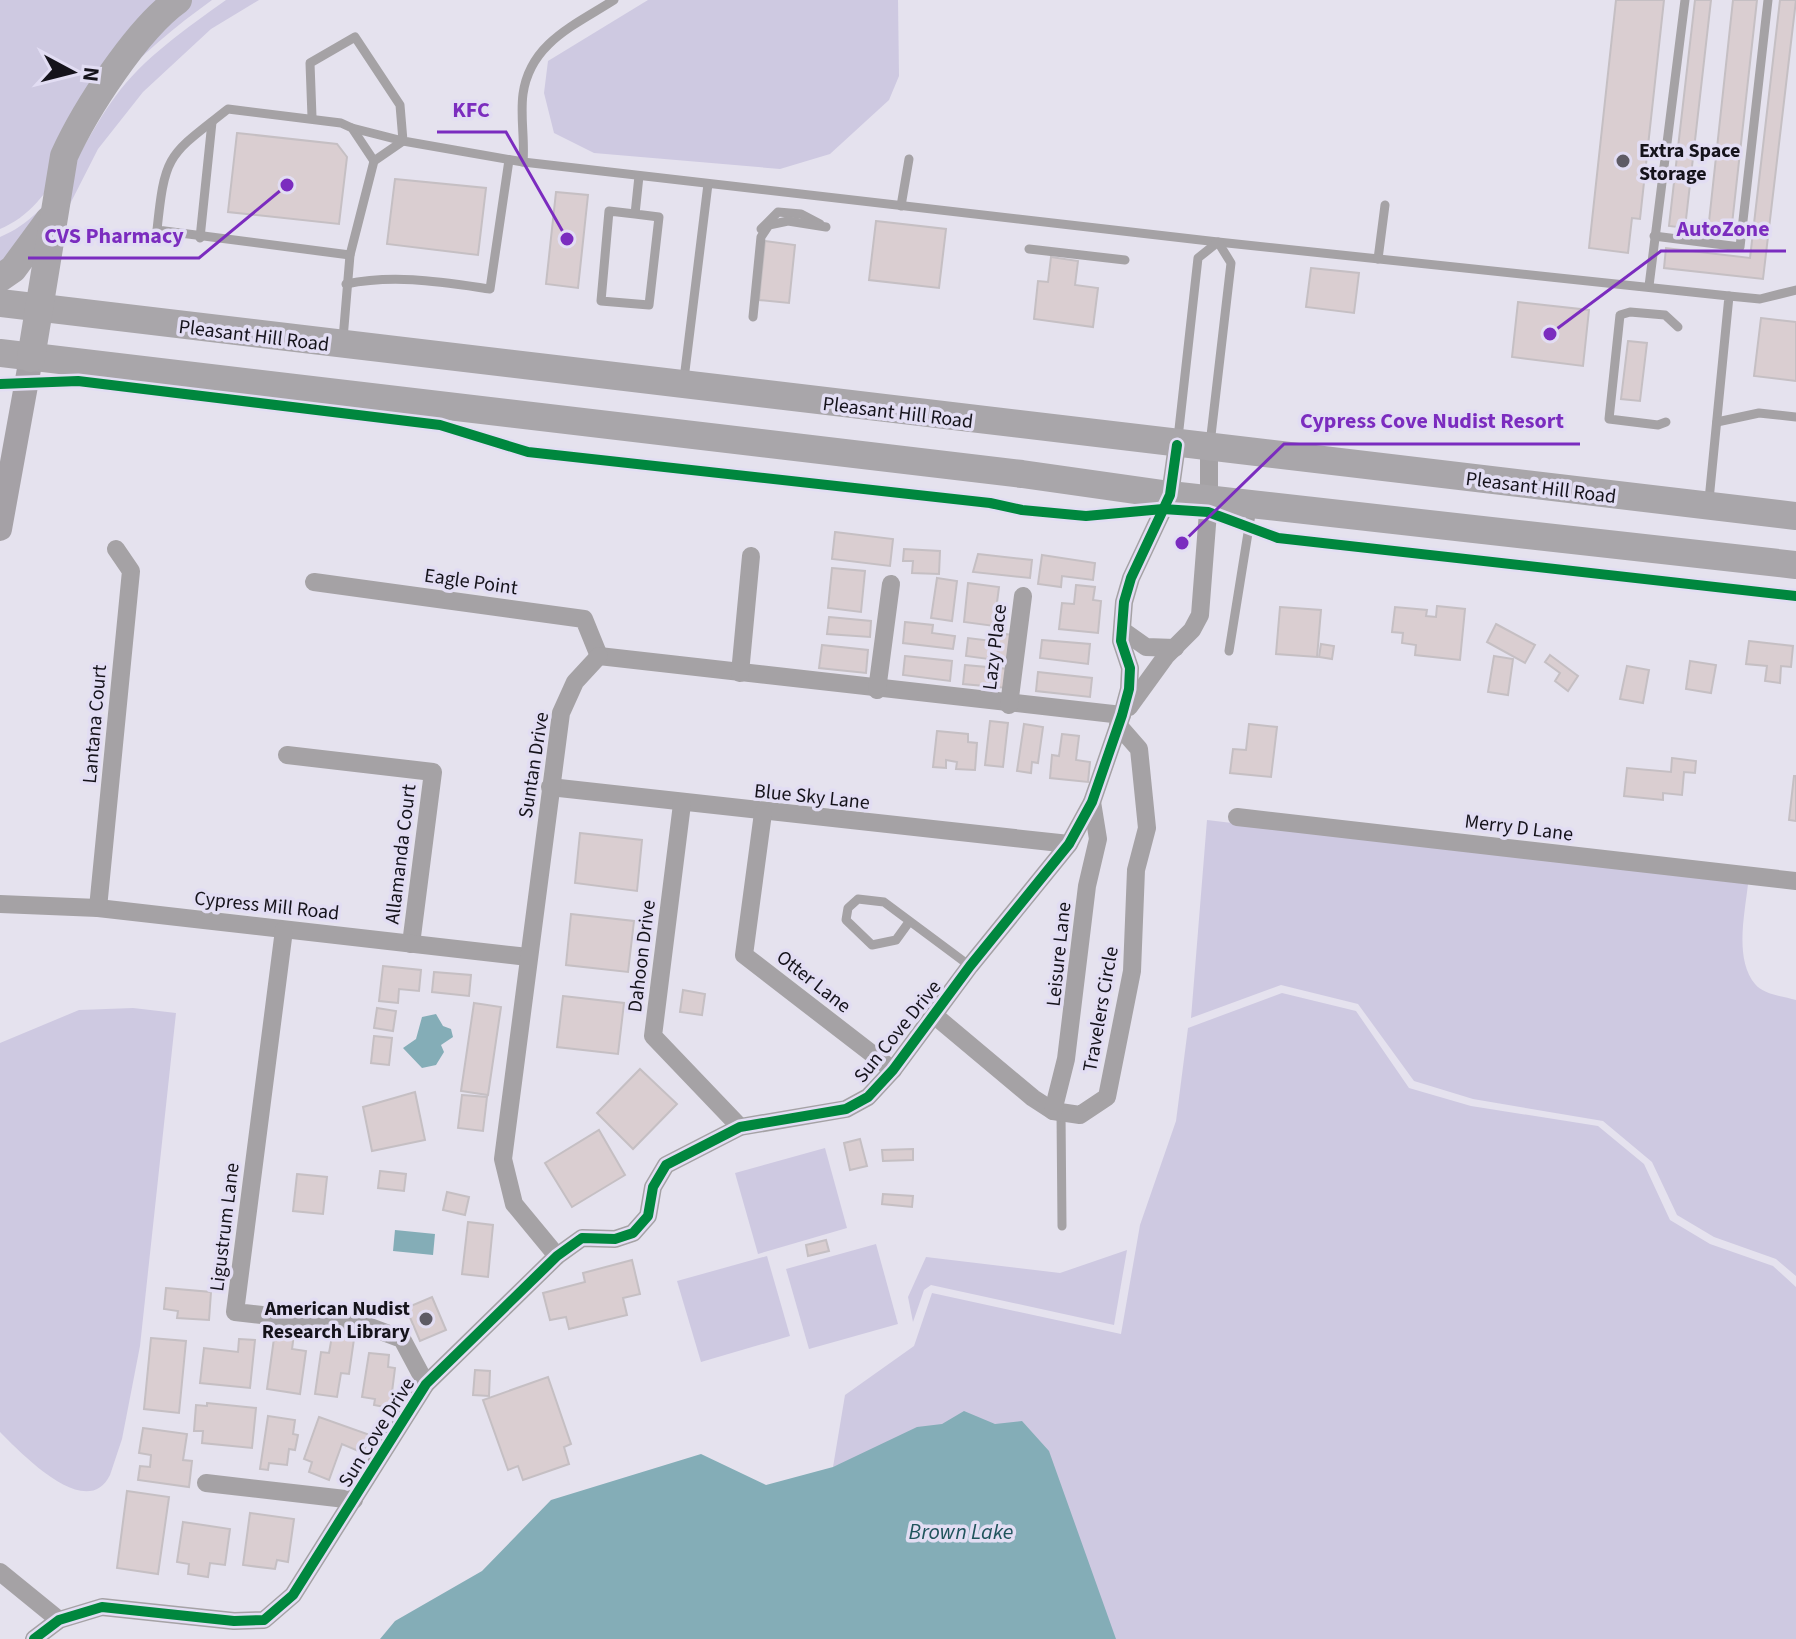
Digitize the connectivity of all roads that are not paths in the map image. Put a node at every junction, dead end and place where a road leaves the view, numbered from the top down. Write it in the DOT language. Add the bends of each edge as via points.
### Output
graph roads {
  1 [pos="178,0"];
  2 [pos="614,0"];
  3 [pos="1685,0"];
  4 [pos="1768,0"];
  5 [pos="312,117"];
  6 [pos="212,122"];
  7 [pos="352,128"];
  8 [pos="403,141"];
  9 [pos="909,159"];
  10 [pos="509,160"];
  11 [pos="374,161"];
  12 [pos="523,162"];
  13 [pos="639,176"];
  14 [pos="708,184"];
  15 [pos="1385,205"];
  16 [pos="901,206"];
  17 [pos="635,214"];
  18 [pos="52,216"];
  19 [pos="826,227"];
  20 [pos="1654,236"];
  21 [pos="200,238"];
  22 [pos="1218,242"];
  23 [pos="1029,249"];
  24 [pos="350,255"];
  25 [pos="1378,259"];
  26 [pos="1125,260"];
  27 [pos="0,278"];
  28 [pos="346,284"];
  29 [pos="1649,286"];
  30 [pos="1796,290"];
  31 [pos="1729,296"];
  32 [pos="0,303"];
  33 [pos="39,308"];
  34 [pos="753,317"];
  35 [pos="1678,327"];
  36 [pos="343,346"];
  37 [pos="0,353"];
  38 [pos="31,358"];
  39 [pos="683,387"];
  40 [pos="1796,417"];
  41 [pos="1666,422"];
  42 [pos="1717,422"];
  43 [pos="1177,445"];
  44 [pos="1209,449"];
  45 [pos="1170,495"];
  46 [pos="1209,499"];
  47 [pos="1252,504"];
  48 [pos="1708,506"];
  49 [pos="1796,516"];
  50 [pos="0,529"];
  51 [pos="116,549"];
  52 [pos="751,556"];
  53 [pos="1796,565"];
  54 [pos="314,582"];
  55 [pos="891,584"];
  56 [pos="1023,596"];
  57 [pos="1122,630"];
  58 [pos="1175,648"];
  59 [pos="1229,651"];
  60 [pos="599,656"];
  61 [pos="740,673"];
  62 [pos="877,690"];
  63 [pos="1009,705"];
  64 [pos="1120,720"];
  65 [pos="287,755"];
  66 [pos="550,787"];
  67 [pos="1092,802"];
  68 [pos="682,804"];
  69 [pos="763,813"];
  70 [pos="1237,817"];
  71 [pos="1069,844"];
  72 [pos="1796,881"];
  73 [pos="0,904"];
  74 [pos="98,908"];
  75 [pos="909,922"];
  76 [pos="284,930"];
  77 [pos="411,944"];
  78 [pos="528,957"];
  79 [pos="970,966"];
  80 [pos="934,1015"];
  81 [pos="893,1070"];
  82 [pos="1057,1111"];
  83 [pos="740,1127"];
  84 [pos="1062,1226"];
  85 [pos="557,1256"];
  86 [pos="426,1384"];
  87 [pos="206,1483"];
  88 [pos="354,1500"];
  89 [pos="0,1572"];
  90 [pos="59,1620"];
  91 [pos="34,1639"];
  1 -- 18 [label="main road" via="134,46 77,128 64,156"];
  2 -- 12 [label="lane" via="548,42 530,65 523,95"];
  3 -- 20 [label="lane"];
  4 -- 20 [label="lane" via="1740,247"];
  5 -- 6 [label="lane" via="228,109"];
  5 -- 7 [label="lane"];
  5 -- 8 [label="lane" via="310,63 355,37 400,105"];
  6 -- 21 [label="lane"];
  6 -- 21 [label="lane" via="178,148 163,174 157,230"];
  7 -- 8 [label="lane"];
  7 -- 11 [label="lane"];
  8 -- 10 [label="lane"];
  8 -- 11 [label="lane"];
  9 -- 16 [label="lane"];
  10 -- 12 [label="lane"];
  10 -- 28 [label="lane" via="490,289 375,278"];
  11 -- 24 [label="lane"];
  12 -- 13 [label="lane"];
  13 -- 14 [label="lane"];
  13 -- 17 [label="lane"];
  14 -- 16 [label="lane"];
  14 -- 39 [label="lane"];
  15 -- 25 [label="lane"];
  16 -- 22 [label="lane"];
  17 -- 17 [label="lane" via="659,217 649,305 601,301 609,211"];
  18 -- 27 [label="main road" via="13,269"];
  18 -- 33 [label="main road"];
  19 -- 34 [label="lane" via="788,221 769,225 761,237"];
  20 -- 29 [label="lane"];
  21 -- 24 [label="lane"];
  22 -- 25 [label="lane"];
  22 -- 43 [label="lane" via="1198,258"];
  22 -- 44 [label="lane" via="1231,263"];
  23 -- 26 [label="lane"];
  24 -- 28 [label="lane"];
  25 -- 29 [label="lane"];
  28 -- 36 [label="lane"];
  29 -- 31 [label="lane"];
  30 -- 31 [label="lane" via="1760,299"];
  31 -- 42 [label="lane"];
  32 -- 33 [label="main road, Pleasant Hill Road"];
  33 -- 36 [label="main road, Pleasant Hill Road"];
  33 -- 38 [label="main road"];
  35 -- 41 [label="lane" via="1665,315 1620,315 1609,419"];
  36 -- 39 [label="main road, Pleasant Hill Road"];
  37 -- 38 [label="main road"];
  38 -- 45 [label="main road"];
  38 -- 50 [label="street"];
  39 -- 43 [label="main road, Pleasant Hill Road"];
  40 -- 42 [label="lane" via="1759,413"];
  42 -- 48 [label="lane"];
  43 -- 44 [label="main road, Pleasant Hill Road"];
  43 -- 45 [label="street, Sun Cove Drive"];
  44 -- 46 [label="street, Sun Cove Drive"];
  44 -- 48 [label="main road, Pleasant Hill Road"];
  45 -- 46 [label="main road"];
  45 -- 57 [label="street, Sun Cove Drive" via="1131,578"];
  46 -- 47 [label="main road"];
  46 -- 58 [label="street, Sun Cove Drive" via="1200,615"];
  47 -- 53 [label="main road"];
  47 -- 59 [label="lane"];
  48 -- 49 [label="main road, Pleasant Hill Road"];
  51 -- 74 [label="street, Lantana Court" via="131,571"];
  52 -- 61 [label="street"];
  54 -- 60 [label="street, Eagle Point" via="584,619"];
  55 -- 62 [label="street"];
  56 -- 63 [label="street, Lazy Place"];
  57 -- 58 [label="street" via="1146,647"];
  57 -- 64 [label="street, Sun Cove Drive" via="1130,668"];
  58 -- 64 [label="street, Sun Cove Drive"];
  60 -- 61 [label="street"];
  60 -- 66 [label="street, Suntan Drive" via="575,682 561,713"];
  61 -- 62 [label="street"];
  62 -- 63 [label="street"];
  63 -- 64 [label="street"];
  64 -- 67 [label="street, Sun Cove Drive"];
  64 -- 82 [label="street, Travelers Circle" via="1139,749 1147,828 1136,870 1132,971 1107,1097 1080,1115"];
  65 -- 77 [label="street, Allamanda Court" via="433,772"];
  66 -- 68 [label="street, Blue Sky Lane"];
  66 -- 78 [label="street, Suntan Drive"];
  67 -- 71 [label="street, Sun Cove Drive"];
  67 -- 82 [label="street, Leisure Lane" via="1098,839"];
  68 -- 69 [label="street, Blue Sky Lane"];
  68 -- 83 [label="street, Dahoon Drive" via="653,1036"];
  69 -- 71 [label="street, Blue Sky Lane"];
  69 -- 81 [label="street, Otter Lane" via="744,955"];
  70 -- 72 [label="street, Merry D Lane"];
  71 -- 79 [label="street, Sun Cove Drive"];
  73 -- 74 [label="street, Cypress Mill Road"];
  74 -- 76 [label="street, Cypress Mill Road"];
  75 -- 75 [label="lane" via="884,902 870,899 858,899 848,908 846,920 872,945 896,940"];
  75 -- 79 [label="lane"];
  76 -- 77 [label="street, Cypress Mill Road"];
  76 -- 86 [label="street, Ligustrum Lane" via="235,1312 370,1327 402,1339"];
  77 -- 78 [label="street, Cypress Mill Road"];
  78 -- 85 [label="street, Suntan Drive" via="503,1159 514,1204"];
  79 -- 80 [label="street, Sun Cove Drive"];
  80 -- 81 [label="street, Sun Cove Drive"];
  80 -- 82 [label="street"];
  81 -- 83 [label="street, Sun Cove Drive" via="868,1097 846,1109"];
  82 -- 84 [label="lane"];
  83 -- 85 [label="street, Sun Cove Drive" via="666,1165 653,1187 648,1216 633,1233 615,1239 582,1238"];
  85 -- 86 [label="street, Sun Cove Drive"];
  86 -- 88 [label="street, Sun Cove Drive"];
  87 -- 88 [label="street"];
  88 -- 90 [label="street, Sun Cove Drive" via="293,1595 264,1620 102,1607"];
  89 -- 90 [label="street"];
  90 -- 91 [label="street, Sun Cove Drive"];
}
